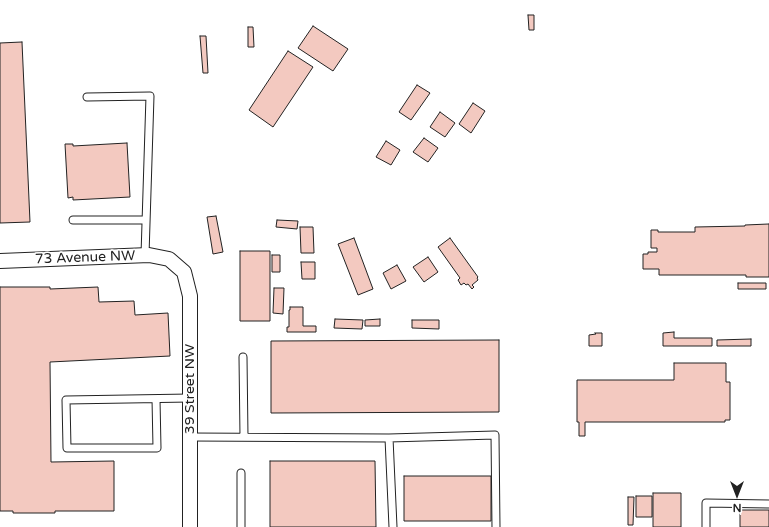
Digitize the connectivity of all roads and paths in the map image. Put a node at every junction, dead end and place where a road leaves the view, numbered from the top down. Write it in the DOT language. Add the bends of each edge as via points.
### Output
graph roads {
  1 [pos="87,97"];
  2 [pos="73,220"];
  3 [pos="146,220"];
  4 [pos="145,255"];
  5 [pos="169,259"];
  6 [pos="0,261"];
  7 [pos="243,357"];
  8 [pos="190,398"];
  9 [pos="156,399"];
  10 [pos="190,437"];
  11 [pos="244,437"];
  12 [pos="390,438"];
  13 [pos="241,473"];
  14 [pos="769,504"];
  15 [pos="190,527"];
  16 [pos="241,527"];
  17 [pos="393,527"];
  18 [pos="496,527"];
  19 [pos="706,527"];
  1 -- 3 [label="lane" via="150,96"];
  2 -- 3 [label="lane"];
  3 -- 4 [label="lane"];
  4 -- 5 [label="street, 73 Avenue NW"];
  4 -- 6 [label="street, 73 Avenue NW"];
  5 -- 8 [label="street, 39 Street NW" via="184,272 190,296"];
  7 -- 11 [label="lane"];
  8 -- 9 [label="lane"];
  8 -- 10 [label="street, 39 Street NW"];
  9 -- 9 [label="lane" via="66,400 67,448 156,448"];
  10 -- 11 [label="lane"];
  10 -- 15 [label="street, 39 Street NW"];
  11 -- 12 [label="lane"];
  12 -- 17 [label="lane"];
  12 -- 18 [label="lane" via="496,435"];
  13 -- 16 [label="lane"];
  14 -- 19 [label="lane" via="706,503"];
}
